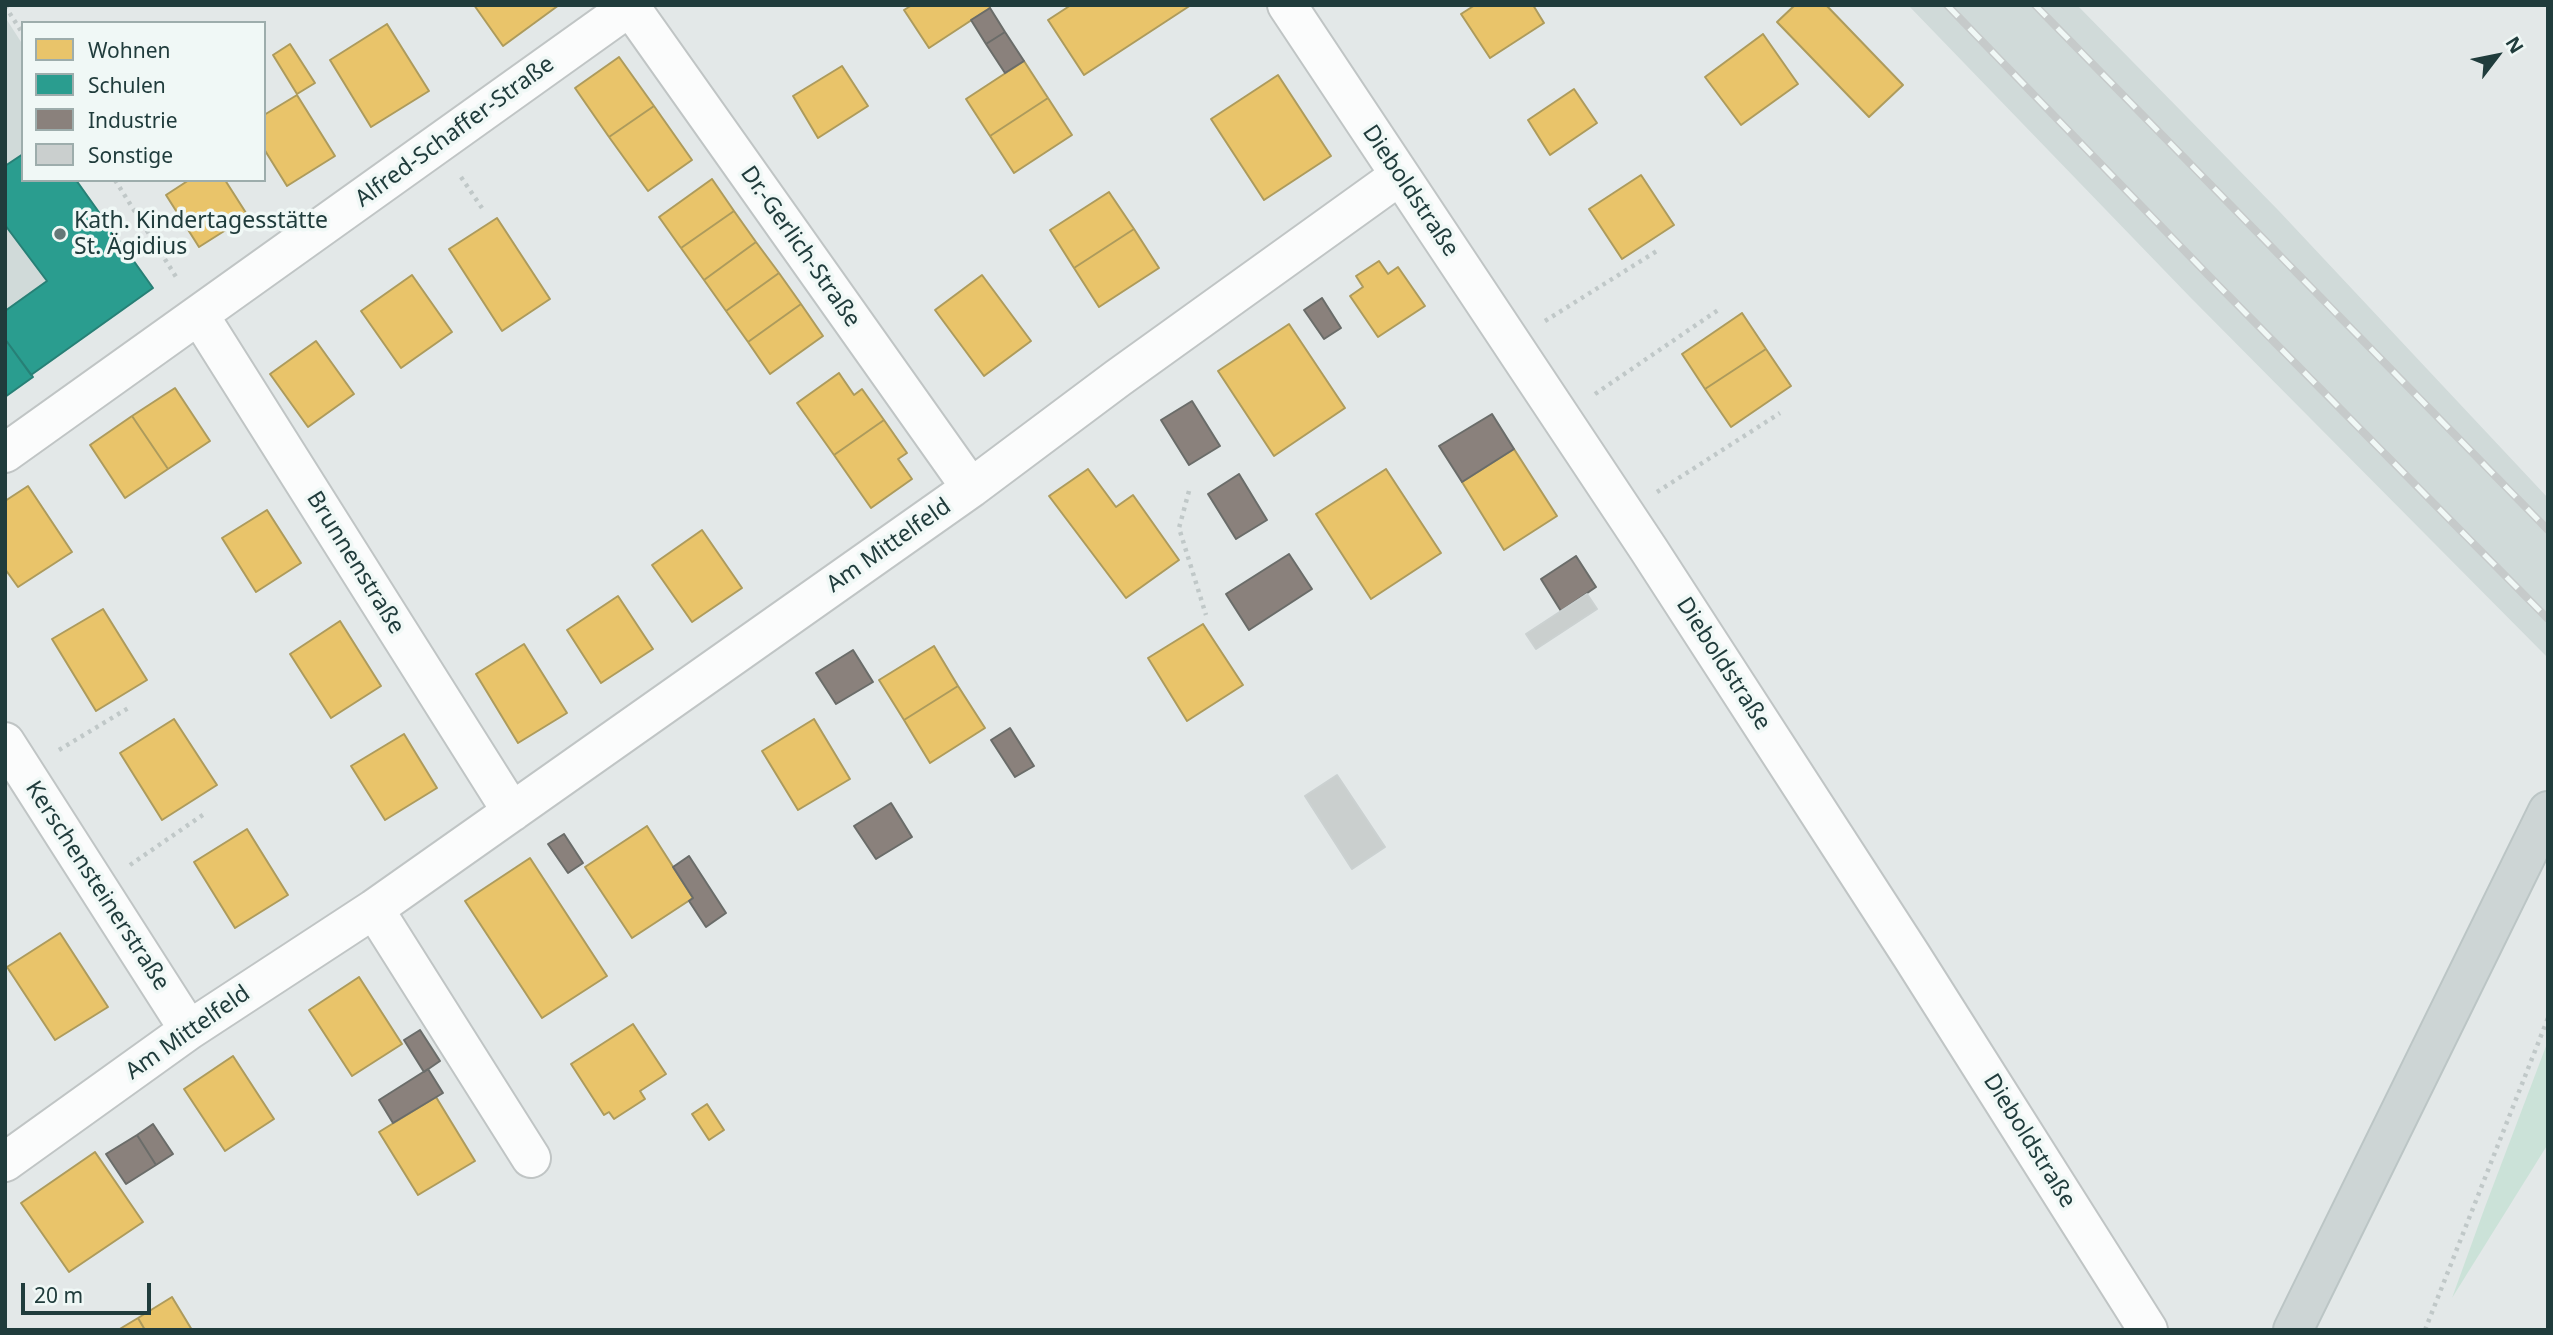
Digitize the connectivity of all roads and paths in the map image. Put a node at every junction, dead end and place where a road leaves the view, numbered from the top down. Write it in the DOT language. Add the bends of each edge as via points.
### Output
graph roads {
  1 [pos="1287,5"];
  2 [pos="5,6"];
  3 [pos="630,6"];
  4 [pos="21,30"];
  5 [pos="1399,176"];
  6 [pos="116,182"];
  7 [pos="1660,249"];
  8 [pos="1721,307"];
  9 [pos="199,315"];
  10 [pos="1511,342"];
  11 [pos="1780,413"];
  12 [pos="1561,418"];
  13 [pos="5,453"];
  14 [pos="971,488"];
  15 [pos="1189,491"];
  16 [pos="1624,513"];
  17 [pos="1206,615"];
  18 [pos="130,707"];
  19 [pos="15,756"];
  20 [pos="2548,811"];
  21 [pos="207,812"];
  22 [pos="512,812"];
  23 [pos="98,887"];
  24 [pos="374,909"];
  25 [pos="2548,1018"];
  26 [pos="189,1030"];
  27 [pos="531,1158"];
  28 [pos="5,1161"];
  29 [pos="2148,1330"];
  30 [pos="2293,1330"];
  31 [pos="2424,1330"];
  1 -- 5 [label="street, Dieboldstraße"];
  2 -- 4 [label="path"];
  3 -- 9 [label="street, Alfred-Schaffer-Straße"];
  3 -- 14 [label="street, Dr.-Gerlich-Straße"];
  5 -- 10 [label="street, Dieboldstraße"];
  5 -- 14 [label="street, Am Mittelfeld"];
  6 -- 9 [label="path"];
  7 -- 10 [label="path"];
  8 -- 12 [label="path"];
  9 -- 13 [label="street, Alfred-Schaffer-Straße"];
  9 -- 22 [label="street, Brunnenstraße"];
  10 -- 12 [label="street, Dieboldstraße"];
  11 -- 16 [label="path"];
  12 -- 16 [label="street, Dieboldstraße"];
  14 -- 22 [label="street, Am Mittelfeld"];
  15 -- 17 [label="path" via="1179,528"];
  16 -- 29 [label="street, Dieboldstraße"];
  18 -- 19 [label="path"];
  19 -- 23 [label="street, Kerschensteinerstraße"];
  20 -- 30 [label="main road"];
  21 -- 23 [label="path"];
  22 -- 24 [label="street, Am Mittelfeld"];
  23 -- 26 [label="street, Kerschensteinerstraße"];
  24 -- 26 [label="street, Am Mittelfeld"];
  24 -- 27 [label="street"];
  25 -- 31 [label="path"];
  26 -- 28 [label="street, Am Mittelfeld"];
}
